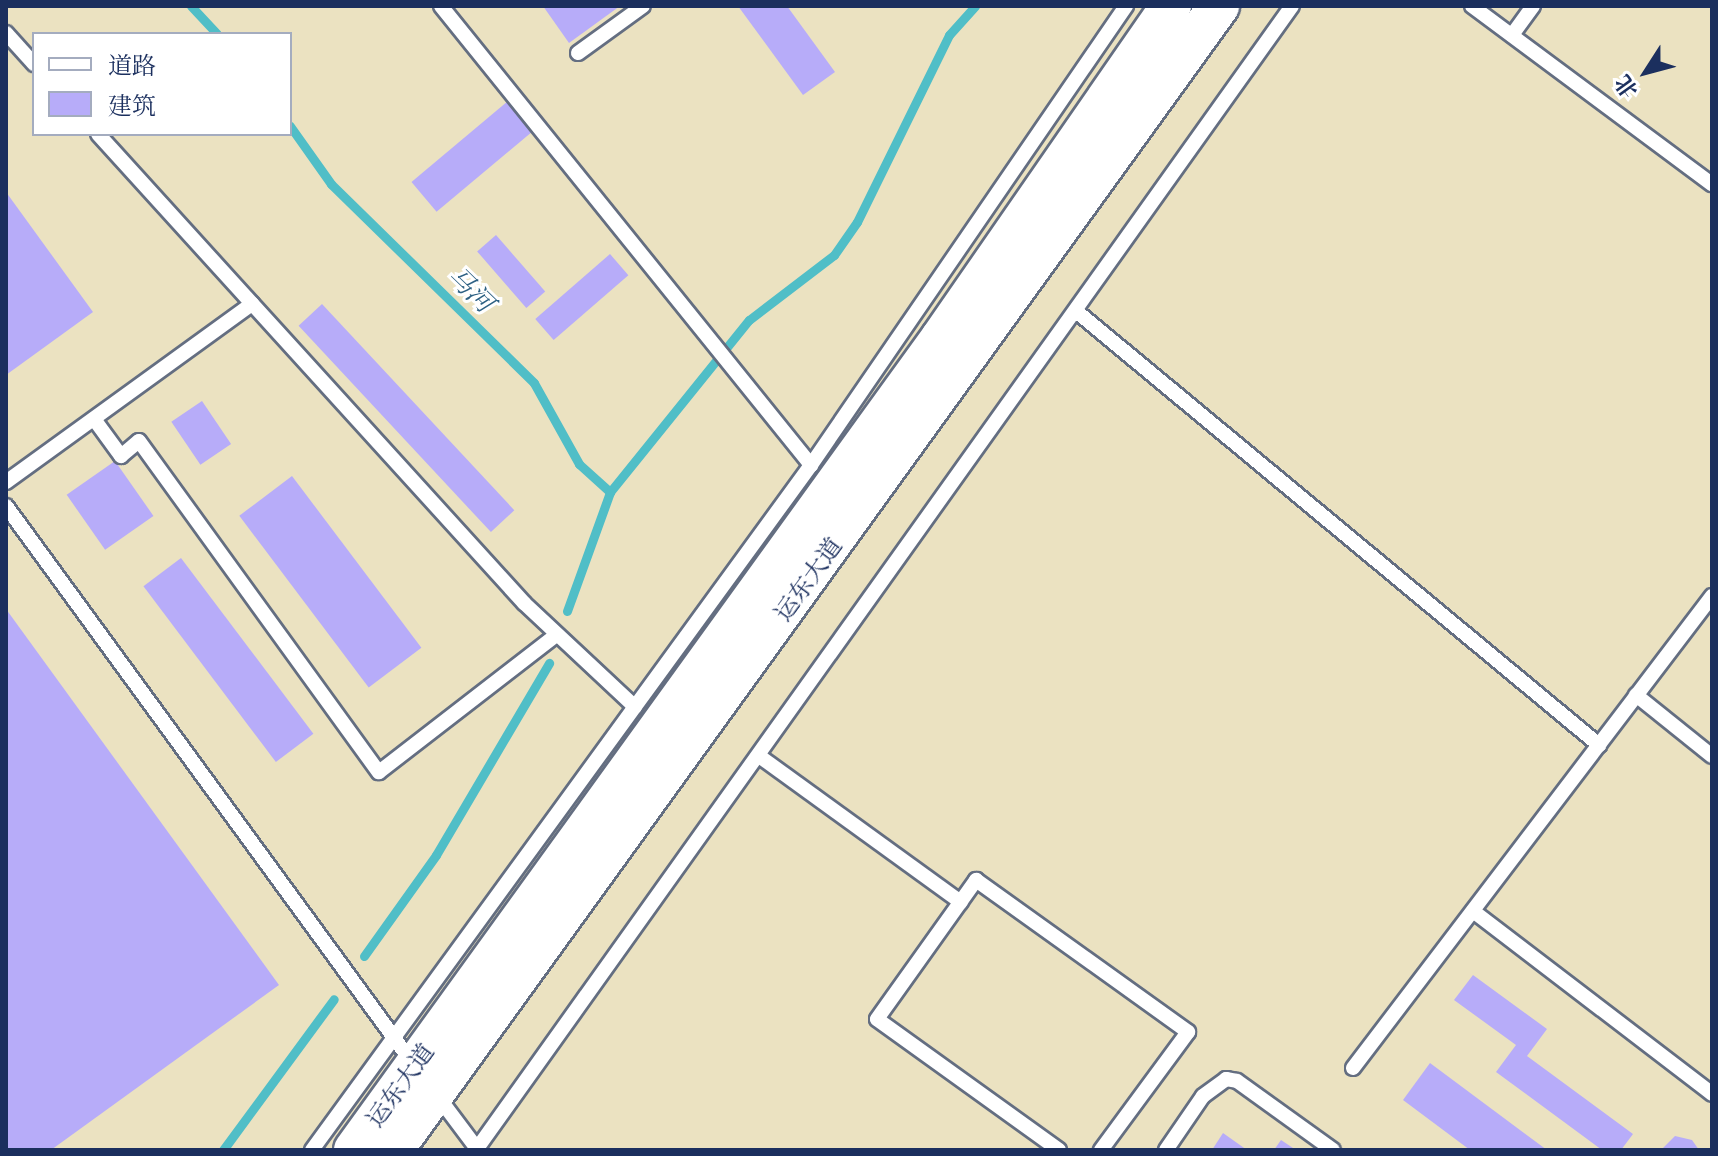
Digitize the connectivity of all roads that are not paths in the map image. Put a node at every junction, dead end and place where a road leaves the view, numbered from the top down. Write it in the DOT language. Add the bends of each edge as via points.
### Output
graph roads {
  1 [pos="441,6"];
  2 [pos="643,6"];
  3 [pos="1126,6"];
  4 [pos="1171,6"];
  5 [pos="1219,6"];
  6 [pos="1292,6"];
  7 [pos="1472,6"];
  8 [pos="1533,6"];
  9 [pos="6,33"];
  10 [pos="1512,35"];
  11 [pos="578,53"];
  12 [pos="32,62"];
  13 [pos="100,136"];
  14 [pos="1712,184"];
  15 [pos="252,304"];
  16 [pos="1076,311"];
  17 [pos="94,419"];
  18 [pos="811,465"];
  19 [pos="6,482"];
  20 [pos="6,506"];
  21 [pos="1712,596"];
  22 [pos="556,635"];
  23 [pos="1636,695"];
  24 [pos="635,707"];
  25 [pos="1599,745"];
  26 [pos="759,756"];
  27 [pos="1712,756"];
  28 [pos="961,902"];
  29 [pos="1473,911"];
  30 [pos="414,1066"];
  31 [pos="1353,1068"];
  32 [pos="1712,1094"];
  33 [pos="312,1150"];
  34 [pos="354,1150"];
  35 [pos="393,1150"];
  36 [pos="477,1150"];
  37 [pos="1059,1150"];
  38 [pos="1101,1150"];
  39 [pos="1166,1150"];
  40 [pos="1333,1150"];
  1 -- 18 [label="lane"];
  2 -- 11 [label="lane"];
  3 -- 18 [label="lane"];
  4 -- 30 [label="main road, 运东大道" via="941,338"];
  5 -- 30 [label="main road, 运东大道"];
  6 -- 16 [label="lane"];
  7 -- 10 [label="lane"];
  8 -- 10 [label="lane"];
  9 -- 12 [label="lane"];
  10 -- 14 [label="lane"];
  13 -- 15 [label="lane"];
  15 -- 17 [label="lane"];
  15 -- 22 [label="lane"];
  16 -- 25 [label="lane"];
  16 -- 26 [label="lane"];
  17 -- 19 [label="lane"];
  17 -- 22 [label="lane" via="121,456 139,441 379,772"];
  18 -- 24 [label="lane"];
  20 -- 30 [label="lane"];
  21 -- 23 [label="lane"];
  22 -- 24 [label="lane"];
  23 -- 25 [label="lane"];
  23 -- 27 [label="lane"];
  24 -- 30 [label="lane"];
  25 -- 29 [label="lane"];
  26 -- 28 [label="lane"];
  26 -- 36 [label="lane"];
  28 -- 37 [label="lane" via="877,1019"];
  28 -- 38 [label="lane" via="976,880 1188,1032"];
  29 -- 31 [label="lane"];
  29 -- 32 [label="lane"];
  30 -- 33 [label="lane"];
  30 -- 34 [label="main road, 运东大道"];
  30 -- 35 [label="main road, 运东大道"];
  30 -- 36 [label="lane"];
  39 -- 40 [label="lane" via="1203,1096 1226,1079 1237,1081"];
}
